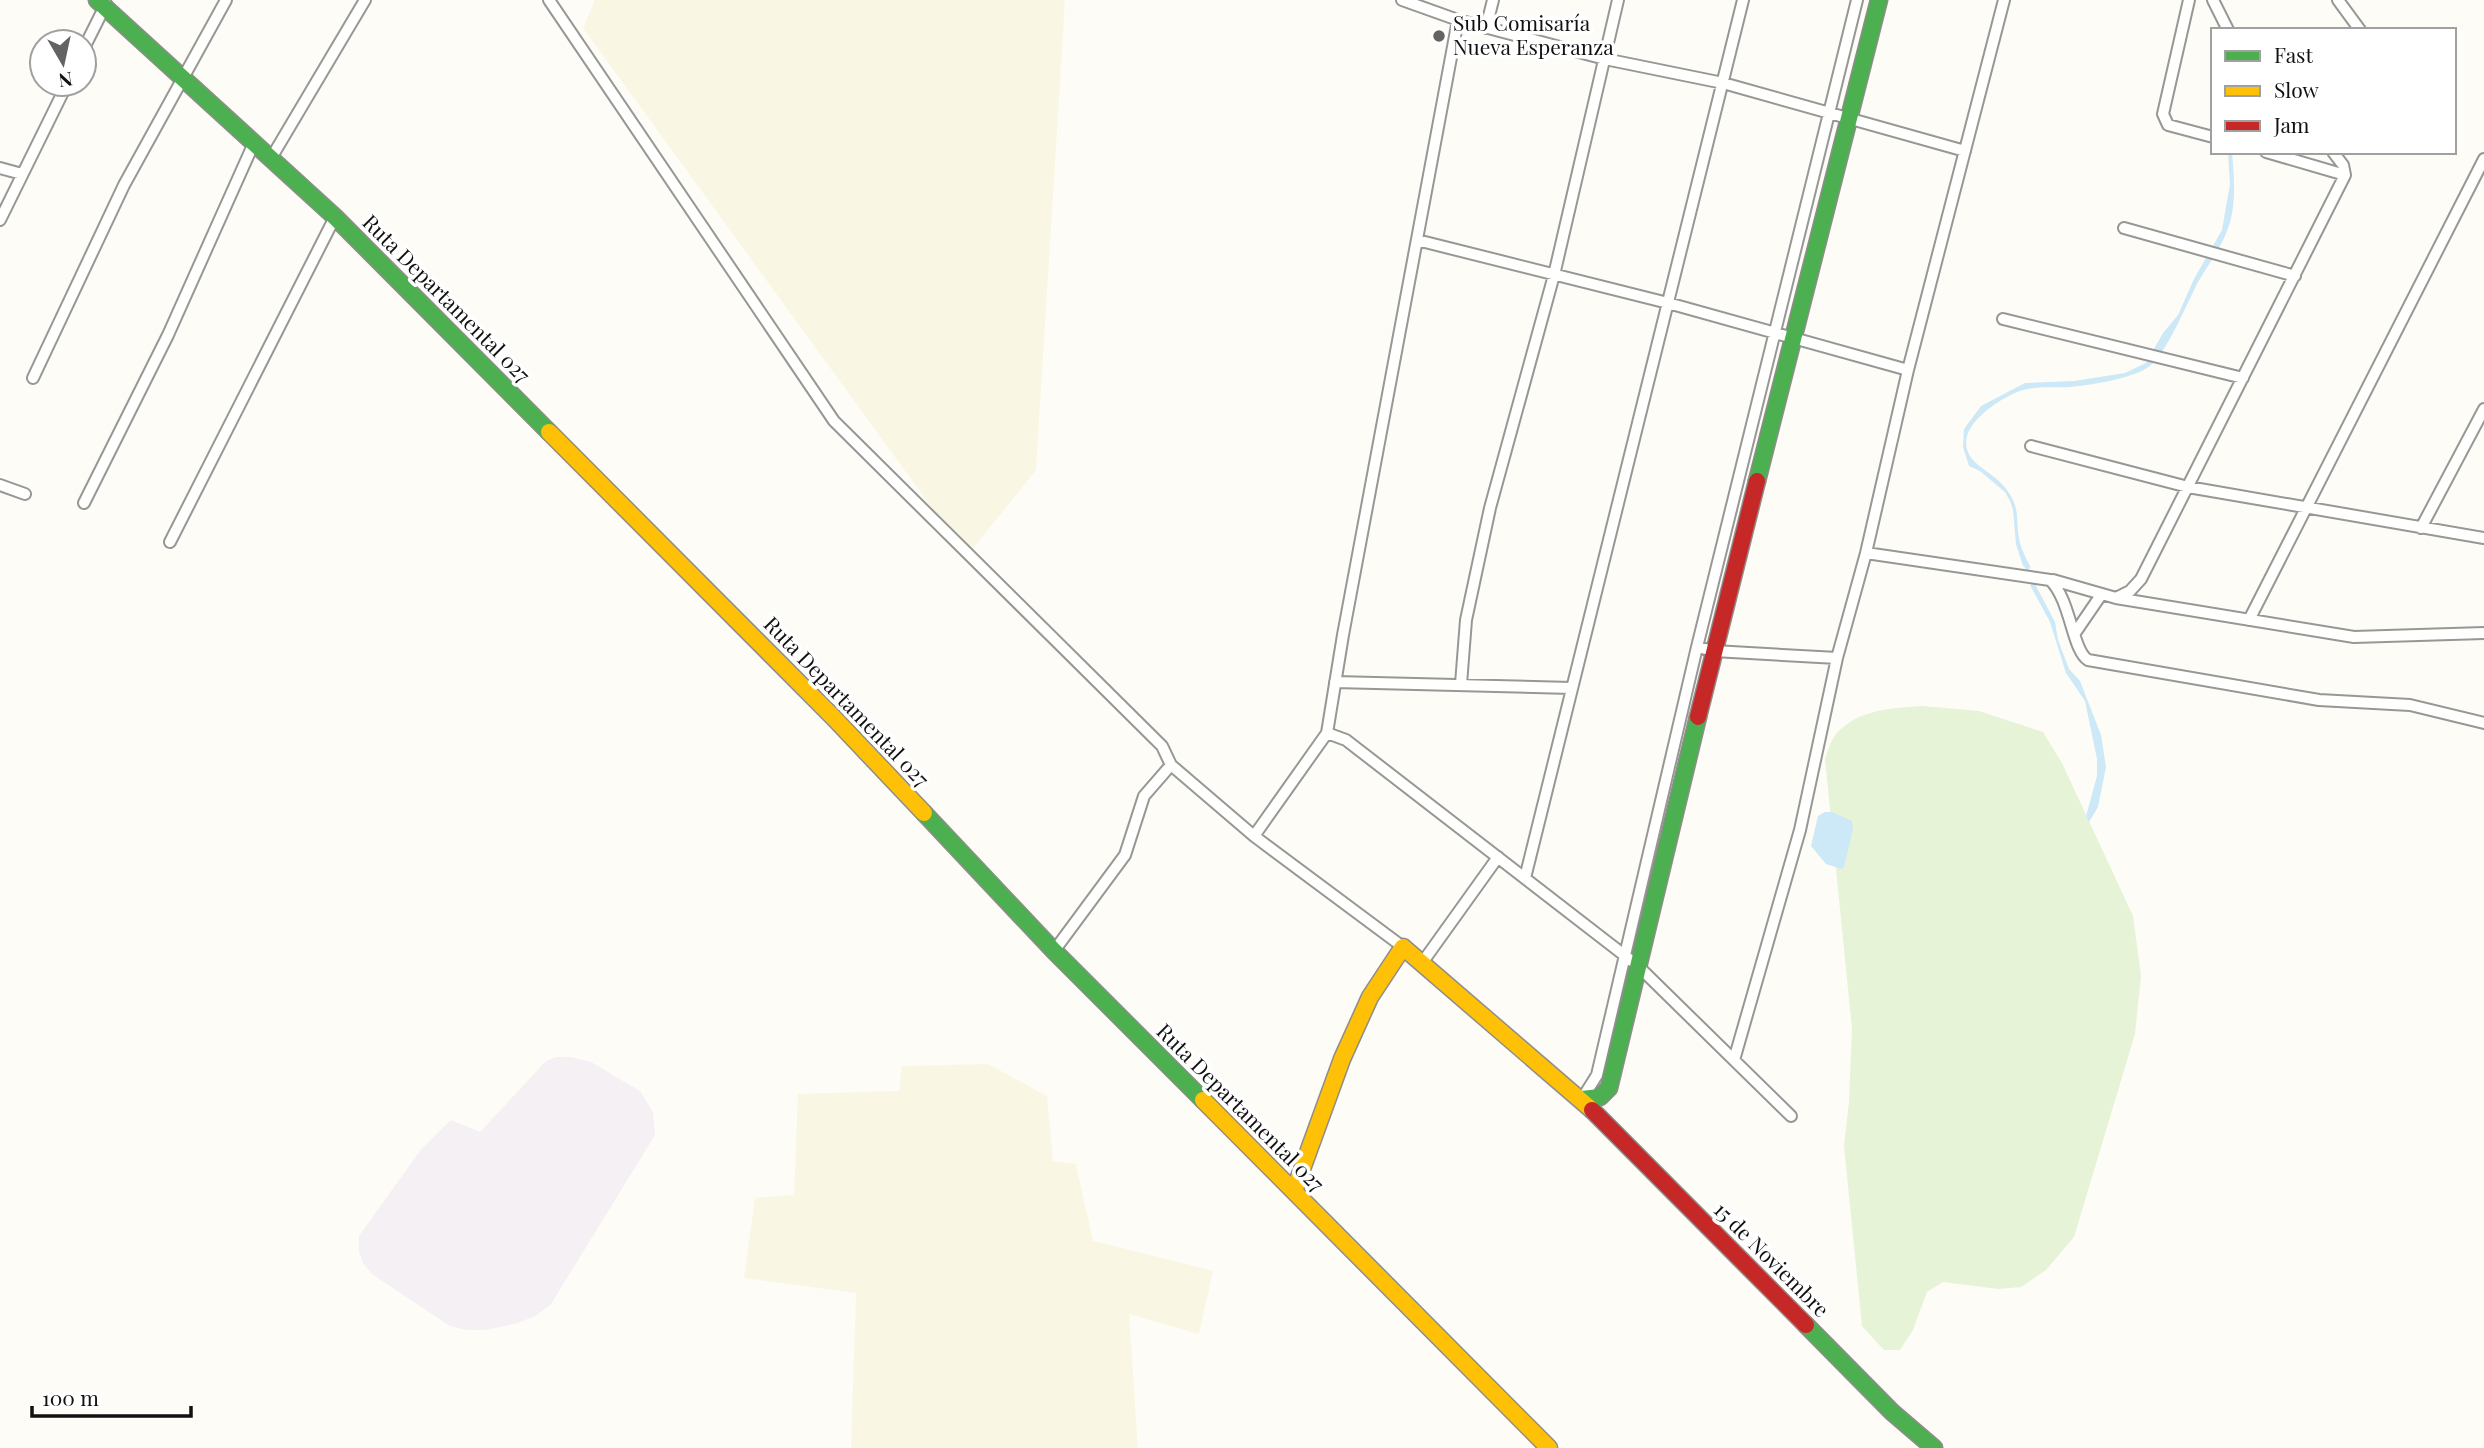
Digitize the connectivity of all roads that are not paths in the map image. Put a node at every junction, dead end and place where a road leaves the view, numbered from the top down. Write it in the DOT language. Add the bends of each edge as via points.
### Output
graph roads {
  1 [pos="226,0"];
  2 [pos="365,0"];
  3 [pos="549,0"];
  4 [pos="1402,0"];
  5 [pos="1493,0"];
  6 [pos="1618,0"];
  7 [pos="1744,0"];
  8 [pos="1857,0"];
  9 [pos="1879,0"];
  10 [pos="2004,0"];
  11 [pos="2189,0"];
  12 [pos="2213,0"];
  13 [pos="2338,0"];
  14 [pos="103,2"];
  15 [pos="1458,20"];
  16 [pos="92,28"];
  17 [pos="1486,28"];
  18 [pos="2227,28"];
  19 [pos="2359,28"];
  20 [pos="1605,59"];
  21 [pos="183,76"];
  22 [pos="1723,83"];
  23 [pos="59,98"];
  24 [pos="1828,114"];
  25 [pos="1849,120"];
  26 [pos="2211,136"];
  27 [pos="253,145"];
  28 [pos="1965,151"];
  29 [pos="2275,154"];
  30 [pos="2334,154"];
  31 [pos="2346,154"];
  32 [pos="2484,159"];
  33 [pos="270,160"];
  34 [pos="0,168"];
  35 [pos="2344,170"];
  36 [pos="22,174"];
  37 [pos="335,217"];
  38 [pos="0,220"];
  39 [pos="2123,228"];
  40 [pos="1417,240"];
  41 [pos="1555,275"];
  42 [pos="2295,276"];
  43 [pos="1668,303"];
  44 [pos="2003,319"];
  45 [pos="1774,332"];
  46 [pos="1795,338"];
  47 [pos="1908,370"];
  48 [pos="33,378"];
  49 [pos="2243,378"];
  50 [pos="2484,409"];
  51 [pos="2031,446"];
  52 [pos="0,485"];
  53 [pos="2188,487"];
  54 [pos="25,494"];
  55 [pos="84,503"];
  56 [pos="2306,508"];
  57 [pos="2421,527"];
  58 [pos="2484,538"];
  59 [pos="170,542"];
  60 [pos="1866,552"];
  61 [pos="2050,580"];
  62 [pos="2101,595"];
  63 [pos="2116,598"];
  64 [pos="2249,620"];
  65 [pos="2484,633"];
  66 [pos="2075,634"];
  67 [pos="1698,647"];
  68 [pos="1714,651"];
  69 [pos="1838,658"];
  70 [pos="1335,682"];
  71 [pos="1461,684"];
  72 [pos="1572,688"];
  73 [pos="2484,723"];
  74 [pos="1327,733"];
  75 [pos="1171,765"];
  76 [pos="1254,836"];
  77 [pos="1498,858"];
  78 [pos="1525,878"];
  79 [pos="1403,947"];
  80 [pos="1054,951"];
  81 [pos="1631,960"];
  82 [pos="1422,963"];
  83 [pos="1734,1060"];
  84 [pos="1582,1099"];
  85 [pos="1791,1116"];
  86 [pos="1294,1191"];
  87 [pos="1549,1448"];
  88 [pos="1934,1448"];
  1 -- 21 [label="street"];
  2 -- 33 [label="street"];
  3 -- 75 [label="street" via="834,421 1161,746"];
  4 -- 15 [label="street"];
  5 -- 17 [label="street"];
  6 -- 20 [label="street"];
  7 -- 22 [label="street"];
  8 -- 24 [label="street"];
  9 -- 25 [label="street"];
  10 -- 28 [label="street"];
  11 -- 26 [label="street" via="2163,114 2168,125"];
  12 -- 18 [label="street"];
  13 -- 19 [label="street"];
  14 -- 16 [label="street"];
  14 -- 21 [label="street, Ruta Departamental 027"];
  15 -- 17 [label="street"];
  15 -- 40 [label="street"];
  17 -- 20 [label="street"];
  20 -- 22 [label="street"];
  20 -- 41 [label="street"];
  21 -- 27 [label="street, Ruta Departamental 027"];
  21 -- 48 [label="street" via="124,186"];
  22 -- 24 [label="street"];
  22 -- 43 [label="street"];
  23 -- 36 [label="street"];
  24 -- 25 [label="street"];
  24 -- 45 [label="street"];
  25 -- 28 [label="street"];
  25 -- 46 [label="street"];
  27 -- 33 [label="street, Ruta Departamental 027"];
  27 -- 55 [label="street"];
  28 -- 47 [label="street"];
  29 -- 35 [label="street"];
  30 -- 35 [label="street"];
  31 -- 35 [label="street"];
  32 -- 56 [label="street"];
  33 -- 37 [label="street, Ruta Departamental 027"];
  34 -- 36 [label="street"];
  35 -- 42 [label="street"];
  36 -- 38 [label="street"];
  37 -- 59 [label="street"];
  37 -- 80 [label="street, Ruta Departamental 027" via="833,717"];
  39 -- 42 [label="street"];
  40 -- 41 [label="street"];
  40 -- 70 [label="street"];
  41 -- 43 [label="street"];
  41 -- 71 [label="street" via="1490,508 1466,621"];
  42 -- 49 [label="street"];
  43 -- 45 [label="street"];
  43 -- 72 [label="street"];
  44 -- 49 [label="street"];
  45 -- 46 [label="street"];
  45 -- 67 [label="street"];
  46 -- 47 [label="street"];
  46 -- 68 [label="street"];
  47 -- 60 [label="street"];
  49 -- 53 [label="street"];
  50 -- 57 [label="street"];
  51 -- 53 [label="street"];
  52 -- 54 [label="street"];
  53 -- 56 [label="street"];
  53 -- 63 [label="street" via="2141,579 2130,592"];
  56 -- 57 [label="street"];
  56 -- 64 [label="street"];
  57 -- 58 [label="street"];
  60 -- 61 [label="street"];
  60 -- 69 [label="street"];
  61 -- 62 [label="street"];
  61 -- 66 [label="street" via="2059,589"];
  62 -- 63 [label="street"];
  62 -- 66 [label="street"];
  63 -- 64 [label="street"];
  64 -- 65 [label="street" via="2354,637"];
  66 -- 73 [label="street" via="2083,657 2093,662 2319,700 2410,705"];
  67 -- 68 [label="street"];
  67 -- 81 [label="street"];
  68 -- 69 [label="street"];
  68 -- 81 [label="street"];
  69 -- 83 [label="street" via="1800,830"];
  70 -- 71 [label="street"];
  70 -- 74 [label="street"];
  71 -- 72 [label="street"];
  72 -- 78 [label="street"];
  74 -- 76 [label="street"];
  74 -- 77 [label="street" via="1346,740"];
  75 -- 76 [label="street"];
  75 -- 80 [label="street" via="1144,796 1125,855"];
  76 -- 79 [label="street"];
  77 -- 78 [label="street"];
  77 -- 82 [label="street"];
  78 -- 81 [label="street"];
  79 -- 82 [label="street, 15 de Noviembre"];
  79 -- 86 [label="street" via="1370,997 1342,1059"];
  80 -- 86 [label="street, Ruta Departamental 027"];
  81 -- 83 [label="street"];
  81 -- 84 [label="street" via="1608,1088 1600,1097"];
  82 -- 84 [label="street, 15 de Noviembre"];
  83 -- 85 [label="street"];
  84 -- 88 [label="street, 15 de Noviembre" via="1892,1412"];
  86 -- 87 [label="street, Ruta Departamental 027"];
}
